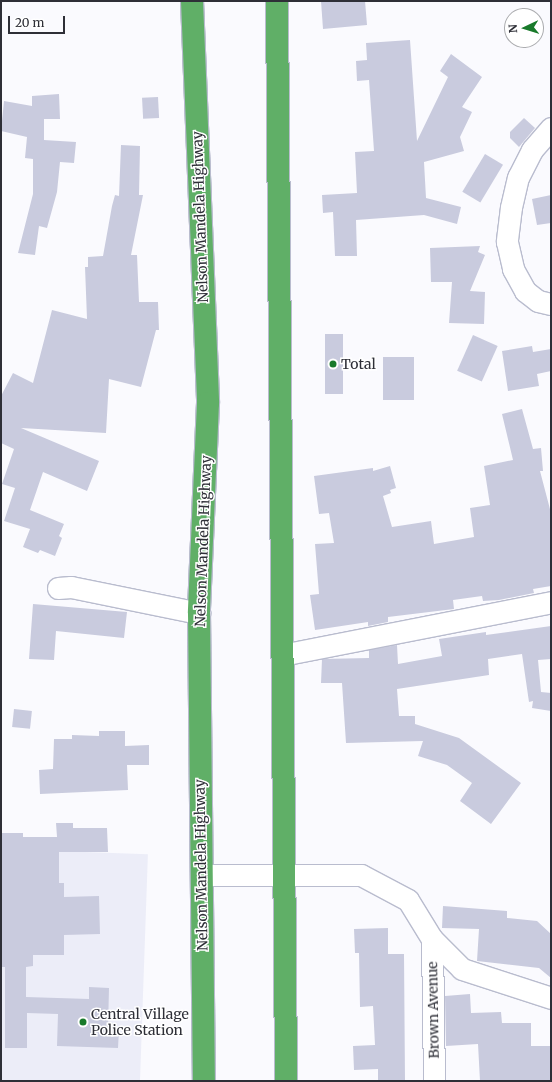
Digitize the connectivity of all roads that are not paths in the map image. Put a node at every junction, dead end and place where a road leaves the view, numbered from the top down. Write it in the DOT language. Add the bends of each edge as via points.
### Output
graph roads {
  1 [pos="192,1"];
  2 [pos="277,1"];
  3 [pos="551,128"];
  4 [pos="551,304"];
  5 [pos="58,588"];
  6 [pos="551,602"];
  7 [pos="200,613"];
  8 [pos="282,655"];
  9 [pos="284,873"];
  10 [pos="201,875"];
  11 [pos="432,938"];
  12 [pos="551,998"];
  13 [pos="204,1081"];
  14 [pos="286,1081"];
  15 [pos="434,1081"];
  1 -- 7 [label="highway, Nelson Mandela Highway" via="208,403"];
  2 -- 8 [label="highway"];
  3 -- 4 [label="street" via="532,150 518,177 507,242 513,269 525,291 538,301"];
  5 -- 7 [label="street" via="71,587"];
  6 -- 8 [label="street"];
  7 -- 10 [label="highway, Nelson Mandela Highway"];
  8 -- 9 [label="highway"];
  9 -- 10 [label="street"];
  9 -- 11 [label="street" via="361,875 408,900"];
  9 -- 14 [label="highway"];
  10 -- 13 [label="highway, Nelson Mandela Highway"];
  11 -- 12 [label="street" via="462,970"];
  11 -- 15 [label="street, Brown Avenue"];
}
